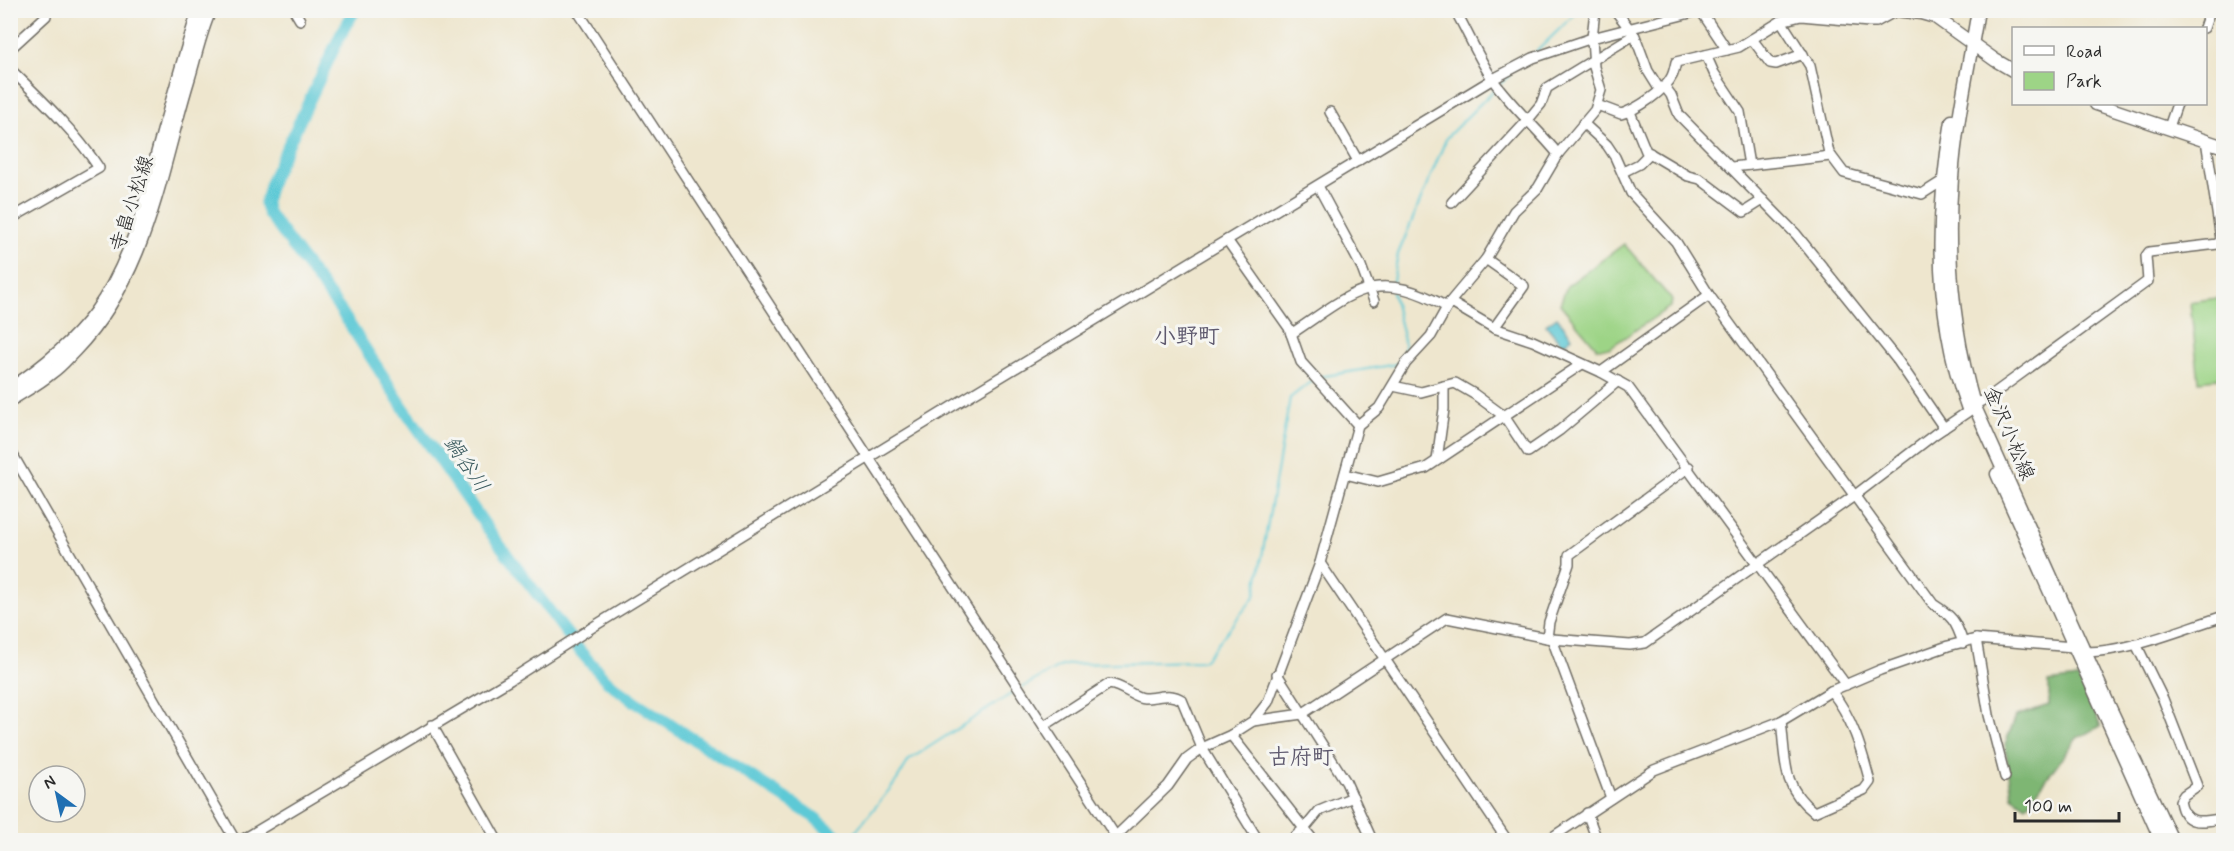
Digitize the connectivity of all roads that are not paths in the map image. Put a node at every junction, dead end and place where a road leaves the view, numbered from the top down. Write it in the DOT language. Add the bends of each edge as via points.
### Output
graph roads {
  1 [pos="199,10"];
  2 [pos="210,10"];
  3 [pos="294,10"];
  4 [pos="577,10"];
  5 [pos="1455,10"];
  6 [pos="1595,10"];
  7 [pos="1615,10"];
  8 [pos="1971,10"];
  9 [pos="1978,10"];
  10 [pos="2210,10"];
  11 [pos="1702,11"];
  12 [pos="1895,11"];
  13 [pos="46,16"];
  14 [pos="300,20"];
  15 [pos="1781,21"];
  16 [pos="2204,27"];
  17 [pos="1631,32"];
  18 [pos="1592,38"];
  19 [pos="1752,39"];
  20 [pos="1970,42"];
  21 [pos="10,49"];
  22 [pos="1727,50"];
  23 [pos="1803,54"];
  24 [pos="1706,56"];
  25 [pos="1594,59"];
  26 [pos="10,69"];
  27 [pos="2012,70"];
  28 [pos="1496,84"];
  29 [pos="1665,87"];
  30 [pos="1597,105"];
  31 [pos="2099,105"];
  32 [pos="2177,105"];
  33 [pos="1330,112"];
  34 [pos="1630,112"];
  35 [pos="1527,121"];
  36 [pos="1583,123"];
  37 [pos="2169,127"];
  38 [pos="2206,140"];
  39 [pos="2223,147"];
  40 [pos="1650,153"];
  41 [pos="1558,154"];
  42 [pos="1831,156"];
  43 [pos="1358,161"];
  44 [pos="1749,165"];
  45 [pos="1732,167"];
  46 [pos="1623,172"];
  47 [pos="1944,180"];
  48 [pos="1318,186"];
  49 [pos="1763,200"];
  50 [pos="1452,202"];
  51 [pos="10,219"];
  52 [pos="1227,240"];
  53 [pos="1486,260"];
  54 [pos="1370,287"];
  55 [pos="1709,295"];
  56 [pos="1374,301"];
  57 [pos="1448,304"];
  58 [pos="1494,328"];
  59 [pos="1291,334"];
  60 [pos="1582,364"];
  61 [pos="1601,372"];
  62 [pos="1618,381"];
  63 [pos="1393,386"];
  64 [pos="1444,386"];
  65 [pos="10,389"];
  66 [pos="10,400"];
  67 [pos="1972,408"];
  68 [pos="1504,416"];
  69 [pos="1358,425"];
  70 [pos="1944,428"];
  71 [pos="10,450"];
  72 [pos="869,459"];
  73 [pos="1437,460"];
  74 [pos="1689,467"];
  75 [pos="1345,474"];
  76 [pos="1854,496"];
  77 [pos="1757,562"];
  78 [pos="1320,563"];
  79 [pos="2223,616"];
  80 [pos="1550,638"];
  81 [pos="1976,639"];
  82 [pos="1963,643"];
  83 [pos="2136,644"];
  84 [pos="2073,647"];
  85 [pos="2085,652"];
  86 [pos="1385,660"];
  87 [pos="1277,674"];
  88 [pos="1846,685"];
  89 [pos="1831,692"];
  90 [pos="1302,714"];
  91 [pos="1781,720"];
  92 [pos="1253,721"];
  93 [pos="432,725"];
  94 [pos="1044,726"];
  95 [pos="1231,735"];
  96 [pos="1202,748"];
  97 [pos="2005,777"];
  98 [pos="1353,797"];
  99 [pos="1611,798"];
  100 [pos="1587,813"];
  101 [pos="2223,818"];
  102 [pos="1305,828"];
  103 [pos="2165,839"];
  104 [pos="235,840"];
  105 [pos="242,840"];
  106 [pos="497,840"];
  107 [pos="1115,840"];
  108 [pos="1258,840"];
  109 [pos="1291,840"];
  110 [pos="1313,840"];
  111 [pos="1372,840"];
  112 [pos="1507,840"];
  113 [pos="1548,840"];
  114 [pos="1597,840"];
  1 -- 65 [label="main road, 寺畠小松線" via="147,197 112,285 96,312 62,350"];
  2 -- 66 [label="main road, 寺畠小松線" via="147,230 124,283 75,350 53,372"];
  3 -- 14 [label="street"];
  4 -- 72 [label="street"];
  5 -- 28 [label="street"];
  6 -- 18 [label="street"];
  7 -- 17 [label="street"];
  8 -- 20 [label="main road, 金沢小松線"];
  9 -- 20 [label="main road, 金沢小松線"];
  10 -- 16 [label="street"];
  11 -- 17 [label="street"];
  11 -- 22 [label="street"];
  12 -- 15 [label="street" via="1876,22 1801,16"];
  12 -- 20 [label="main road" via="1935,17"];
  13 -- 21 [label="street"];
  15 -- 19 [label="street"];
  15 -- 23 [label="street"];
  17 -- 18 [label="street"];
  17 -- 25 [label="street"];
  17 -- 29 [label="street" via="1648,72 1658,87"];
  18 -- 25 [label="street"];
  18 -- 28 [label="street" via="1533,58"];
  19 -- 22 [label="street"];
  19 -- 23 [label="street" via="1770,63"];
  20 -- 27 [label="main road"];
  20 -- 47 [label="main road, 金沢小松線"];
  20 -- 67 [label="main road, 金沢小松線" via="1950,210 1952,289"];
  22 -- 24 [label="street"];
  23 -- 42 [label="street" via="1810,66"];
  24 -- 29 [label="street" via="1676,62"];
  24 -- 44 [label="street" via="1740,112"];
  25 -- 30 [label="street" via="1600,90"];
  25 -- 35 [label="street" via="1547,88 1541,104"];
  26 -- 51 [label="street" via="82,142 99,168"];
  28 -- 35 [label="street"];
  28 -- 43 [label="street"];
  29 -- 34 [label="street"];
  29 -- 45 [label="street" via="1679,115"];
  30 -- 34 [label="street" via="1621,114"];
  30 -- 36 [label="street"];
  31 -- 37 [label="main road"];
  32 -- 37 [label="street"];
  33 -- 43 [label="street"];
  34 -- 40 [label="street" via="1642,145"];
  35 -- 41 [label="street"];
  35 -- 50 [label="street"];
  36 -- 41 [label="street"];
  36 -- 46 [label="street" via="1607,145"];
  37 -- 38 [label="main road"];
  38 -- 39 [label="main road"];
  38 -- 67 [label="street" via="2221,239 2218,244 2150,252 2146,256 2148,281"];
  40 -- 46 [label="street"];
  40 -- 49 [label="street" via="1700,179 1744,212"];
  41 -- 53 [label="street" via="1538,188 1515,211"];
  42 -- 44 [label="street"];
  42 -- 47 [label="street" via="1844,173 1922,194"];
  43 -- 48 [label="street"];
  44 -- 45 [label="street"];
  45 -- 49 [label="street"];
  46 -- 55 [label="street" via="1631,193 1676,242"];
  47 -- 67 [label="main road, 金沢小松線" via="1941,276 1956,372"];
  48 -- 52 [label="street"];
  48 -- 54 [label="street"];
  49 -- 70 [label="street" via="1796,234 1898,361"];
  52 -- 59 [label="street"];
  52 -- 72 [label="street"];
  53 -- 57 [label="street"];
  53 -- 58 [label="street" via="1524,286"];
  54 -- 56 [label="street"];
  54 -- 57 [label="street" via="1392,286"];
  54 -- 59 [label="street" via="1354,292"];
  55 -- 61 [label="street"];
  55 -- 76 [label="street"];
  57 -- 58 [label="street"];
  57 -- 63 [label="street" via="1431,336"];
  58 -- 60 [label="street"];
  59 -- 69 [label="street" via="1301,362"];
  60 -- 61 [label="street"];
  60 -- 68 [label="street"];
  61 -- 62 [label="street"];
  62 -- 68 [label="street" via="1528,452"];
  62 -- 74 [label="street" via="1628,387"];
  63 -- 64 [label="street" via="1421,392"];
  63 -- 69 [label="street" via="1379,408"];
  64 -- 68 [label="street" via="1455,383"];
  64 -- 73 [label="street"];
  67 -- 70 [label="street"];
  67 -- 84 [label="main road, 金沢小松線"];
  67 -- 85 [label="main road, 金沢小松線"];
  68 -- 73 [label="street"];
  69 -- 75 [label="street"];
  70 -- 76 [label="street"];
  71 -- 104 [label="street"];
  72 -- 93 [label="street"];
  72 -- 94 [label="street"];
  73 -- 75 [label="street" via="1408,475 1378,482"];
  74 -- 77 [label="street"];
  74 -- 80 [label="street" via="1569,555 1549,622"];
  75 -- 78 [label="street"];
  76 -- 77 [label="street"];
  76 -- 82 [label="street" via="1933,604 1957,624"];
  77 -- 80 [label="street" via="1645,643"];
  77 -- 88 [label="street"];
  78 -- 86 [label="street"];
  78 -- 87 [label="street"];
  79 -- 83 [label="street"];
  80 -- 86 [label="street" via="1447,618"];
  80 -- 99 [label="street"];
  81 -- 82 [label="street"];
  81 -- 84 [label="street"];
  81 -- 97 [label="street"];
  82 -- 88 [label="street"];
  83 -- 85 [label="street"];
  83 -- 101 [label="street" via="2163,699 2197,786 2180,801 2182,813 2189,820"];
  84 -- 103 [label="main road, 金沢小松線"];
  85 -- 103 [label="main road, 金沢小松線"];
  86 -- 90 [label="street"];
  86 -- 112 [label="street"];
  87 -- 90 [label="street"];
  87 -- 92 [label="street" via="1268,702"];
  88 -- 89 [label="street"];
  89 -- 91 [label="street"];
  89 -- 91 [label="street" via="1844,707 1866,769 1870,782 1864,790 1814,812 1801,802 1790,785"];
  90 -- 92 [label="street"];
  90 -- 98 [label="street"];
  91 -- 99 [label="street" via="1654,770"];
  92 -- 95 [label="street"];
  93 -- 105 [label="street"];
  93 -- 106 [label="street"];
  94 -- 96 [label="street" via="1108,684 1120,685 1141,698 1176,695 1182,700"];
  94 -- 107 [label="street"];
  95 -- 96 [label="street"];
  95 -- 102 [label="street"];
  96 -- 107 [label="street" via="1187,759 1168,786"];
  96 -- 108 [label="street"];
  98 -- 102 [label="street" via="1319,811"];
  98 -- 111 [label="street"];
  99 -- 100 [label="street"];
  100 -- 113 [label="street"];
  100 -- 114 [label="street"];
  102 -- 109 [label="street"];
  102 -- 110 [label="street"];
}
